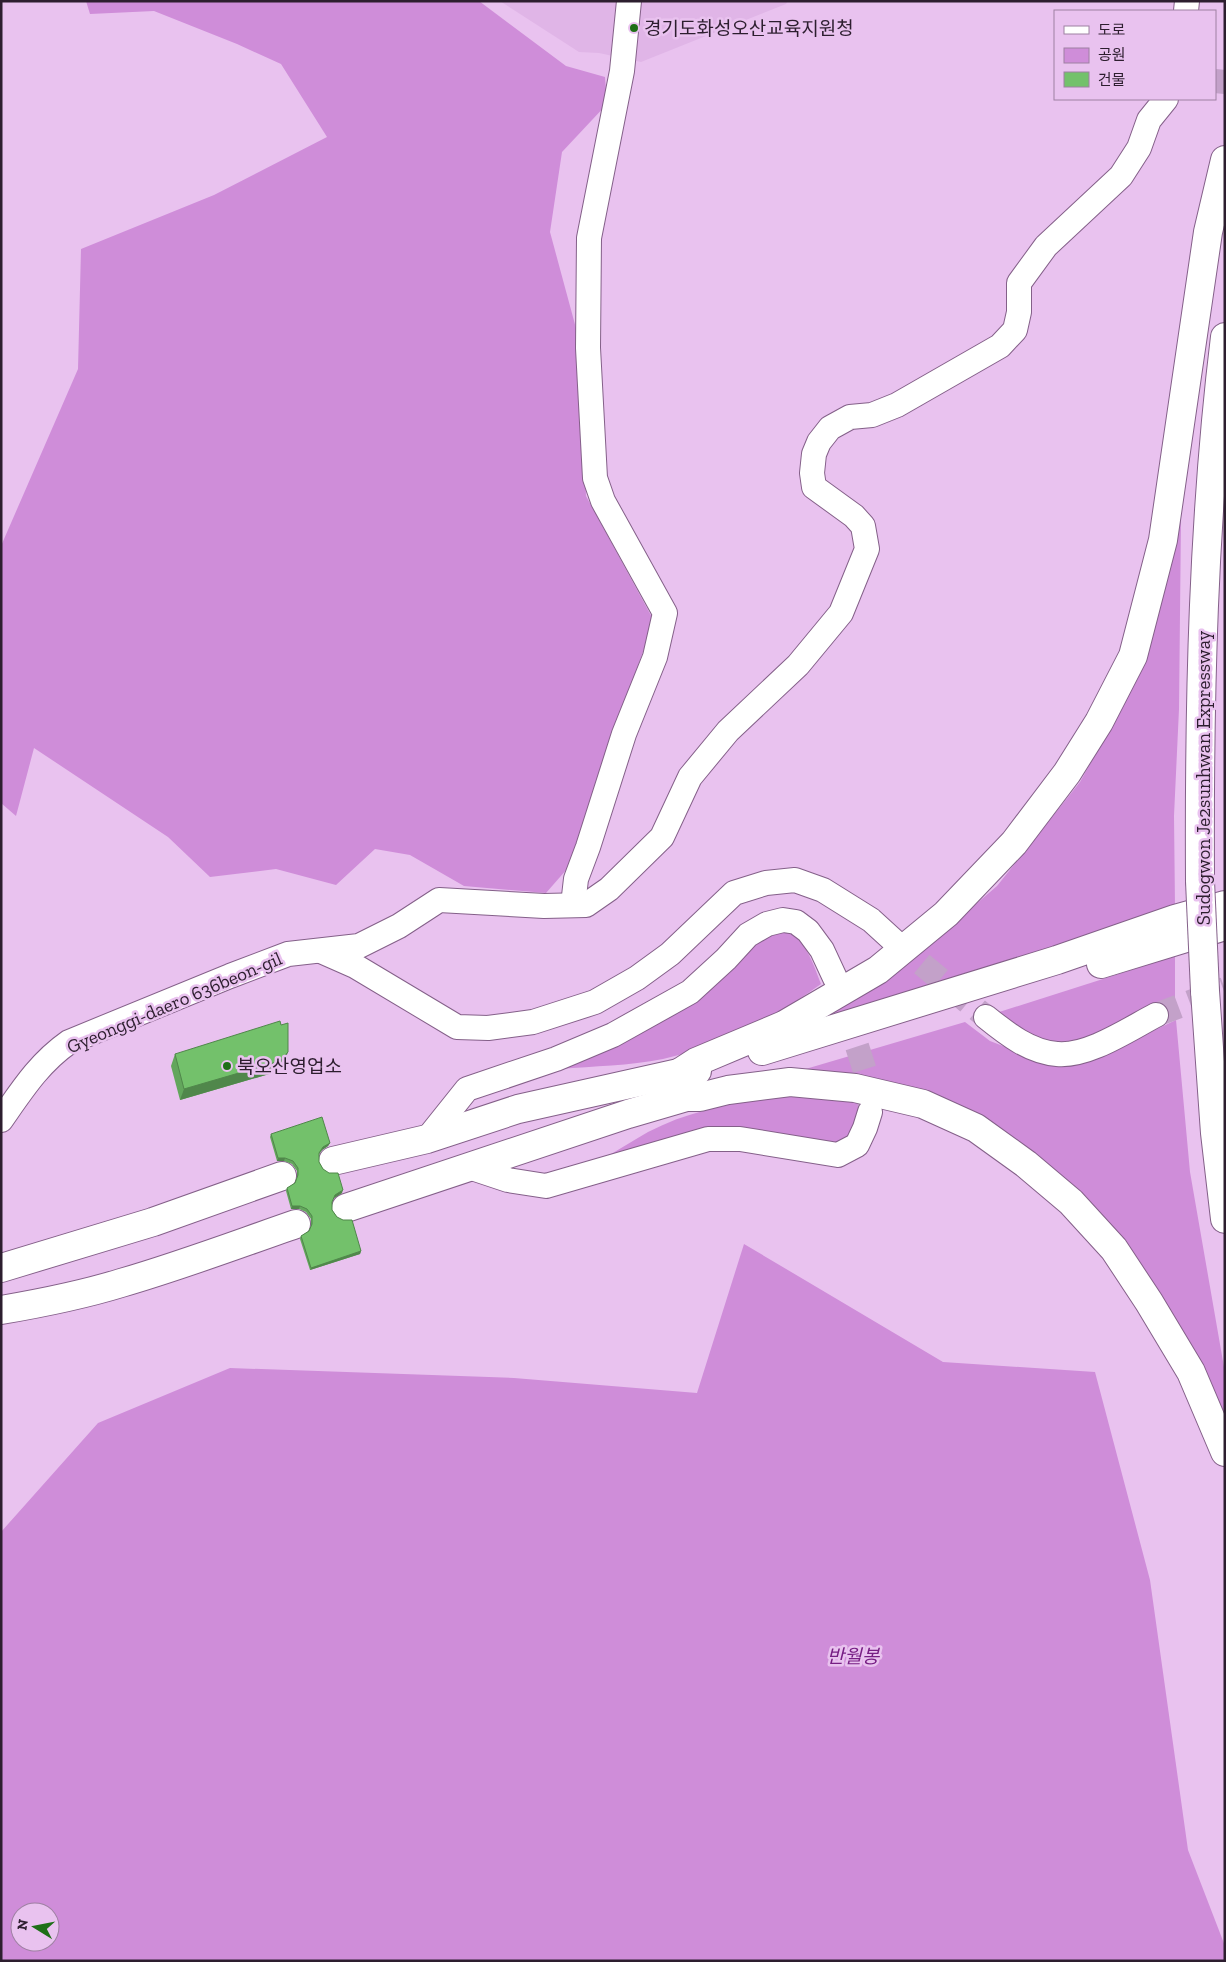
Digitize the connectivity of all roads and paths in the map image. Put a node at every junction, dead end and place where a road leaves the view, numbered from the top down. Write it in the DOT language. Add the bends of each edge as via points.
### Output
graph roads {
  1 [pos="629,1"];
  2 [pos="1165,100"];
  3 [pos="1225,160"];
  4 [pos="1225,337"];
  5 [pos="573,905"];
  6 [pos="1225,905"];
  7 [pos="1225,926"];
  8 [pos="894,941"];
  9 [pos="320,950"];
  10 [pos="835,978"];
  11 [pos="1156,1015"];
  12 [pos="986,1017"];
  13 [pos="683,1085"];
  14 [pos="870,1112"];
  15 [pos="1,1120"];
  16 [pos="427,1139"];
  17 [pos="333,1161"];
  18 [pos="469,1167"];
  19 [pos="282,1176"];
  20 [pos="346,1208"];
  21 [pos="1225,1219"];
  22 [pos="296,1224"];
  23 [pos="1,1268"];
  24 [pos="1,1310"];
  25 [pos="1225,1452"];
  1 -- 5 [label="lane" via="622,71 589,238 588,348 595,478 603,501 665,613 655,657 624,734 576,879"];
  2 -- 5 [label="lane, Gyeonggi-daero 636beon-gil" via="1149,120 1139,148 1121,176 1046,246 1019,283 1016,330 1000,346 897,405 872,415 850,417 830,428 819,442 814,454 814,487 863,526 867,549 840,613 798,665 728,731 690,777 662,837 609,889 586,905"];
  3 -- 13 [label="highway" via="1208,232 1163,540 1133,656 1099,722 1067,773 1014,843 946,914 878,970 784,1025 696,1062"];
  4 -- 21 [label="highway, Sudogwon Je2sunhwan Expressway, bridge" via="1216,405 1204,602 1200,764 1204,991"];
  5 -- 9 [label="lane, Gyeonggi-daero 636beon-gil" via="439,900 399,926 359,946"];
  6 -- 13 [label="highway" via="700,1071"];
  7 -- 13 [label="highway" via="698,1088"];
  8 -- 9 [label="lane" via="871,920 823,890 795,880 766,882 734,893 670,954 595,1002 533,1022 488,1028 457,1027 355,966"];
  9 -- 15 [label="lane, Gyeonggi-daero 636beon-gil" via="288,954 69,1042 50,1055"];
  10 -- 16 [label="lane" via="822,950 808,931 796,922 783,920 767,924 748,935 690,992 613,1035 556,1059 467,1089"];
  11 -- 12 [label="lane" via="1086,1051 1058,1054 1034,1048 1011,1037"];
  13 -- 16 [label="highway" via="518,1110"];
  13 -- 18 [label="highway" via="619,1117"];
  13 -- 25 [label="highway" via="700,1097 790,1082 855,1088 923,1104 976,1128 1071,1202 1114,1249 1191,1372"];
  14 -- 18 [label="lane" via="857,1145 838,1155 740,1139 708,1139 546,1186 508,1180"];
  16 -- 17 [label="highway"];
  18 -- 20 [label="highway"];
  19 -- 23 [label="highway" via="153,1222"];
  22 -- 24 [label="highway" via="167,1270 70,1297"];
}
